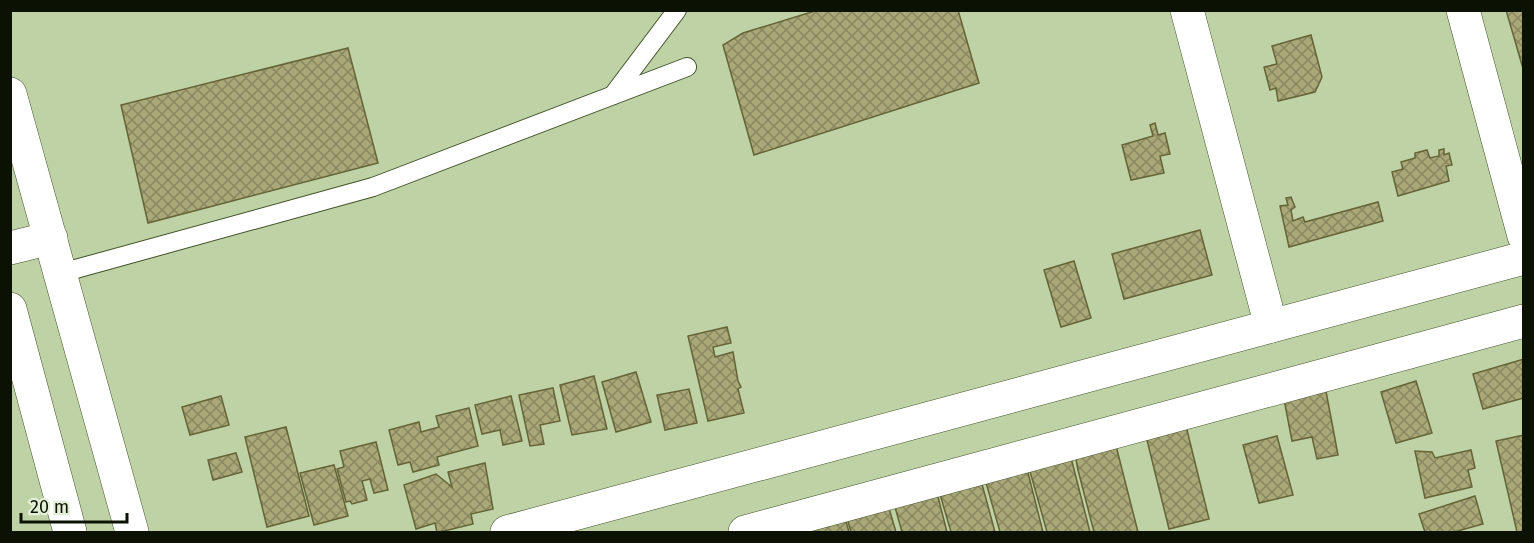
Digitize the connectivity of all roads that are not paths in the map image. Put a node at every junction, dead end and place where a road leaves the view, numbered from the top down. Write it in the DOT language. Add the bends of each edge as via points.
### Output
graph roads {
  1 [pos="677,10"];
  2 [pos="1187,10"];
  3 [pos="1463,10"];
  4 [pos="687,67"];
  5 [pos="10,94"];
  6 [pos="613,95"];
  7 [pos="1524,236"];
  8 [pos="51,238"];
  9 [pos="10,248"];
  10 [pos="1524,258"];
  11 [pos="61,273"];
  12 [pos="10,309"];
  13 [pos="1524,321"];
  14 [pos="1271,326"];
  15 [pos="567,524"];
  16 [pos="70,532"];
  17 [pos="132,532"];
  18 [pos="507,532"];
  19 [pos="745,532"];
  1 -- 6 [label="lane"];
  2 -- 14 [label="street"];
  3 -- 7 [label="street"];
  4 -- 6 [label="lane"];
  5 -- 8 [label="street"];
  6 -- 11 [label="lane" via="373,187"];
  8 -- 9 [label="street"];
  8 -- 11 [label="street"];
  10 -- 14 [label="street"];
  11 -- 17 [label="street"];
  12 -- 16 [label="street"];
  13 -- 19 [label="street"];
  14 -- 15 [label="street"];
  15 -- 18 [label="street"];
}
